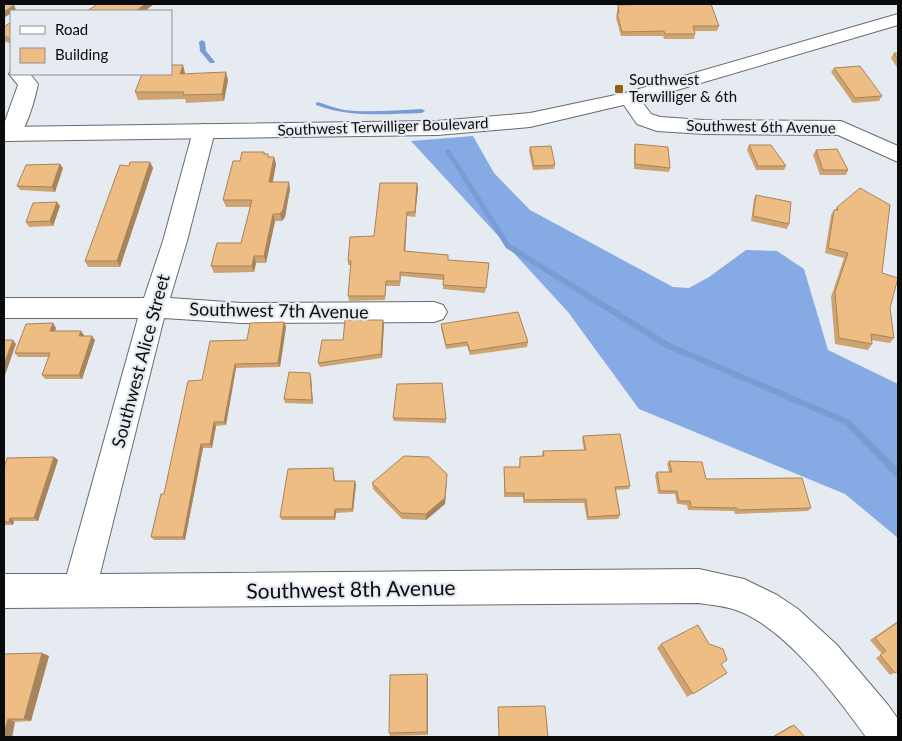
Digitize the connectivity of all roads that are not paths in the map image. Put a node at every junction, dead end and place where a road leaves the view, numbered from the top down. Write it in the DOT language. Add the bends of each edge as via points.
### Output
graph roads {
  1 [pos="881,4"];
  2 [pos="898,8"];
  3 [pos="898,19"];
  4 [pos="20,75"];
  5 [pos="628,98"];
  6 [pos="204,131"];
  7 [pos="7,134"];
  8 [pos="898,155"];
  9 [pos="4,308"];
  10 [pos="152,310"];
  11 [pos="434,312"];
  12 [pos="4,592"];
  13 [pos="79,592"];
  14 [pos="889,737"];
  1 -- 2 [label="street"];
  3 -- 5 [label="street, Southwest Terwilliger Boulevard"];
  4 -- 7 [label="street" via="28,84 23,104"];
  5 -- 6 [label="street, Southwest Terwilliger Boulevard" via="530,120 484,126"];
  5 -- 8 [label="street, Southwest 6th Avenue" via="644,119 657,124 841,128"];
  6 -- 7 [label="street, Southwest Terwilliger Boulevard"];
  6 -- 10 [label="street, Southwest Alice Street" via="175,241"];
  9 -- 10 [label="street, Southwest 7th Avenue"];
  10 -- 11 [label="street, Southwest 7th Avenue"];
  10 -- 13 [label="street, Southwest Alice Street"];
  12 -- 13 [label="street, Southwest 8th Avenue"];
  13 -- 14 [label="street, Southwest 8th Avenue" via="698,586 742,596 766,608 836,670"];
}
